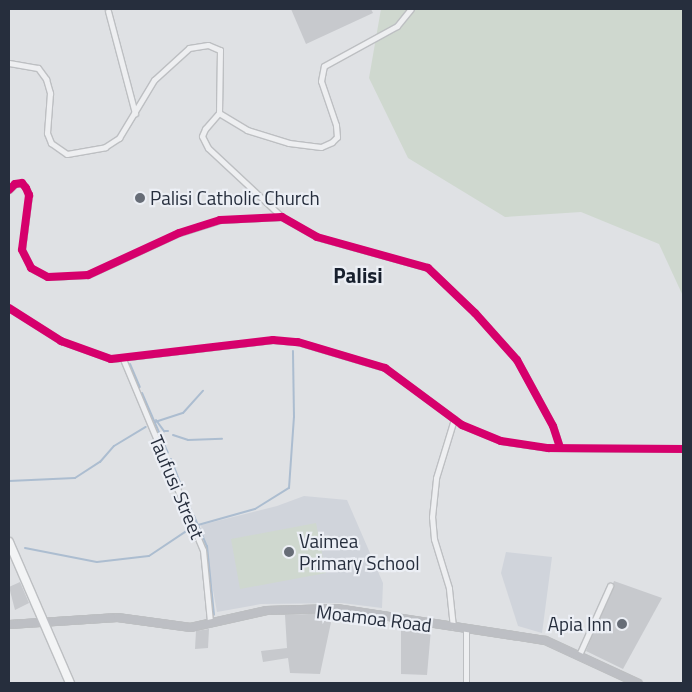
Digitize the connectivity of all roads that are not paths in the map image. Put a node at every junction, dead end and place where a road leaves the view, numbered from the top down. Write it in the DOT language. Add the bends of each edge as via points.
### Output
graph roads {
  1 [pos="411,9"];
  2 [pos="108,11"];
  3 [pos="9,63"];
  4 [pos="219,113"];
  5 [pos="135,114"];
  6 [pos="9,190"];
  7 [pos="282,217"];
  8 [pos="9,308"];
  9 [pos="123,359"];
  10 [pos="454,419"];
  11 [pos="560,448"];
  12 [pos="683,449"];
  13 [pos="9,542"];
  14 [pos="610,586"];
  15 [pos="43,619"];
  16 [pos="210,622"];
  17 [pos="9,624"];
  18 [pos="454,628"];
  19 [pos="466,628"];
  20 [pos="579,655"];
  21 [pos="70,683"];
  22 [pos="466,683"];
  23 [pos="638,683"];
  1 -- 4 [label="street" via="397,26 324,66 321,81 336,125 337,137 332,142 321,147 289,143 246,130"];
  2 -- 5 [label="street"];
  3 -- 5 [label="street" via="38,68 46,79 50,93 48,133 51,143 66,154 105,147 119,138"];
  4 -- 5 [label="street" via="220,50 208,45 189,48 166,66"];
  4 -- 7 [label="street" via="204,128 204,142"];
  6 -- 7 [label="street" via="22,183 29,195 22,241 24,259 31,268 61,278 88,276 201,225"];
  7 -- 11 [label="street" via="316,237 428,268 475,312 517,360 553,426"];
  8 -- 9 [label="street" via="61,341 111,359"];
  9 -- 10 [label="street" via="273,340 298,342 385,368"];
  9 -- 16 [label="street, Taufusi Street" via="202,550"];
  10 -- 11 [label="street" via="501,441"];
  10 -- 18 [label="street" via="447,432 436,478 432,517 434,539 449,588"];
  11 -- 12 [label="street"];
  13 -- 15 [label="main road"];
  14 -- 20 [label="street"];
  15 -- 16 [label="street, Moamoa Road" via="117,616 190,627"];
  15 -- 17 [label="street, Moamoa Road"];
  15 -- 21 [label="main road"];
  16 -- 18 [label="street, Moamoa Road" via="266,610 336,608"];
  18 -- 19 [label="street, Moamoa Road"];
  19 -- 20 [label="street, Moamoa Road" via="545,640"];
  19 -- 22 [label="street"];
  20 -- 23 [label="street, Moamoa Road"];
}
